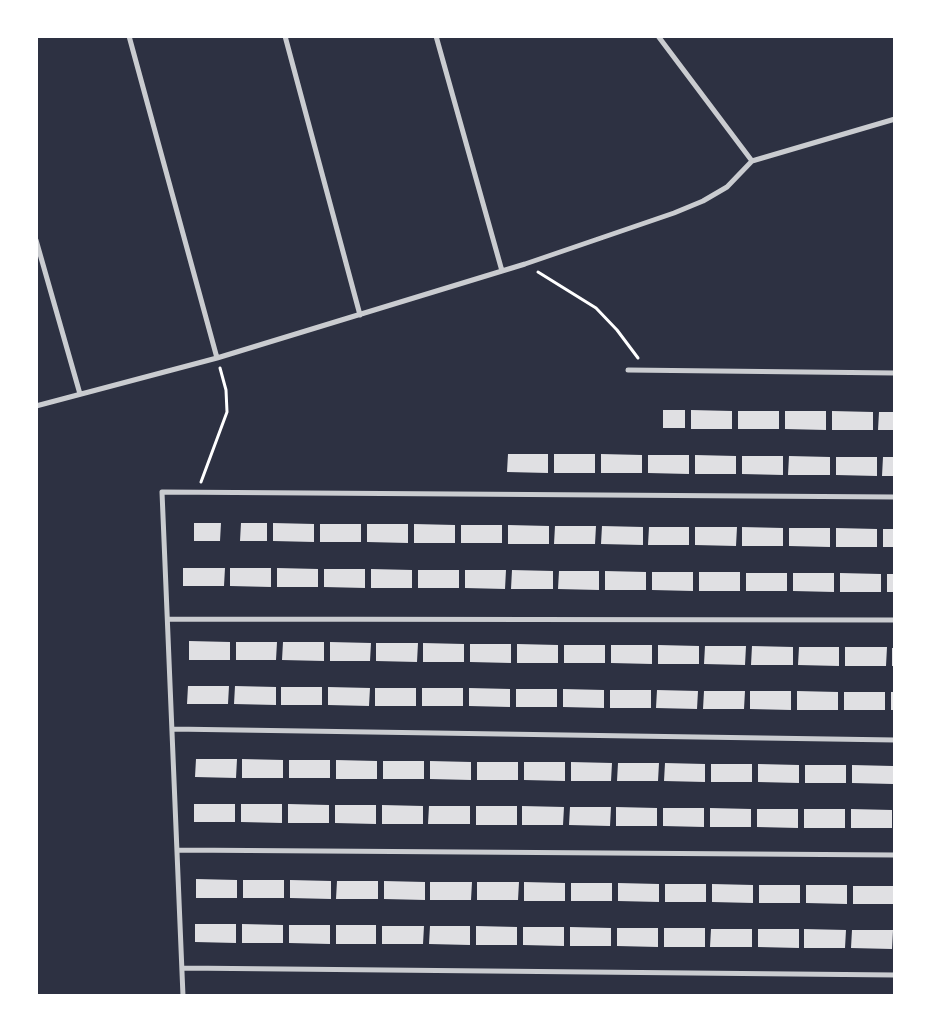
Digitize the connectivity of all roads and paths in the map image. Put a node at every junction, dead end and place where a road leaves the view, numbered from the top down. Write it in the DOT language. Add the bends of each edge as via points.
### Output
graph roads {
  1 [pos="129,36"];
  2 [pos="285,36"];
  3 [pos="436,36"];
  4 [pos="658,36"];
  5 [pos="895,119"];
  6 [pos="752,161"];
  7 [pos="36,240"];
  8 [pos="525,264"];
  9 [pos="502,271"];
  10 [pos="360,316"];
  11 [pos="218,358"];
  12 [pos="628,370"];
  13 [pos="648,371"];
  14 [pos="895,373"];
  15 [pos="80,394"];
  16 [pos="36,406"];
  17 [pos="198,492"];
  18 [pos="895,497"];
  19 [pos="168,619"];
  20 [pos="895,620"];
  21 [pos="172,729"];
  22 [pos="895,740"];
  23 [pos="177,850"];
  24 [pos="895,855"];
  25 [pos="182,968"];
  26 [pos="895,975"];
  27 [pos="183,996"];
  1 -- 11 [label="street"];
  2 -- 10 [label="street"];
  3 -- 9 [label="street"];
  4 -- 6 [label="street"];
  5 -- 6 [label="street"];
  6 -- 8 [label="street" via="727,187 703,202"];
  7 -- 15 [label="street"];
  8 -- 9 [label="street"];
  8 -- 13 [label="path" via="596,308"];
  9 -- 10 [label="street"];
  10 -- 11 [label="street"];
  11 -- 15 [label="street"];
  11 -- 17 [label="path" via="226,390 227,412"];
  12 -- 13 [label="street"];
  13 -- 14 [label="street"];
  15 -- 16 [label="street"];
  17 -- 18 [label="street"];
  17 -- 19 [label="street" via="162,492"];
  19 -- 20 [label="street"];
  19 -- 21 [label="street"];
  21 -- 22 [label="street"];
  21 -- 23 [label="street"];
  23 -- 24 [label="street"];
  23 -- 25 [label="street"];
  25 -- 26 [label="street"];
  25 -- 27 [label="street"];
}
